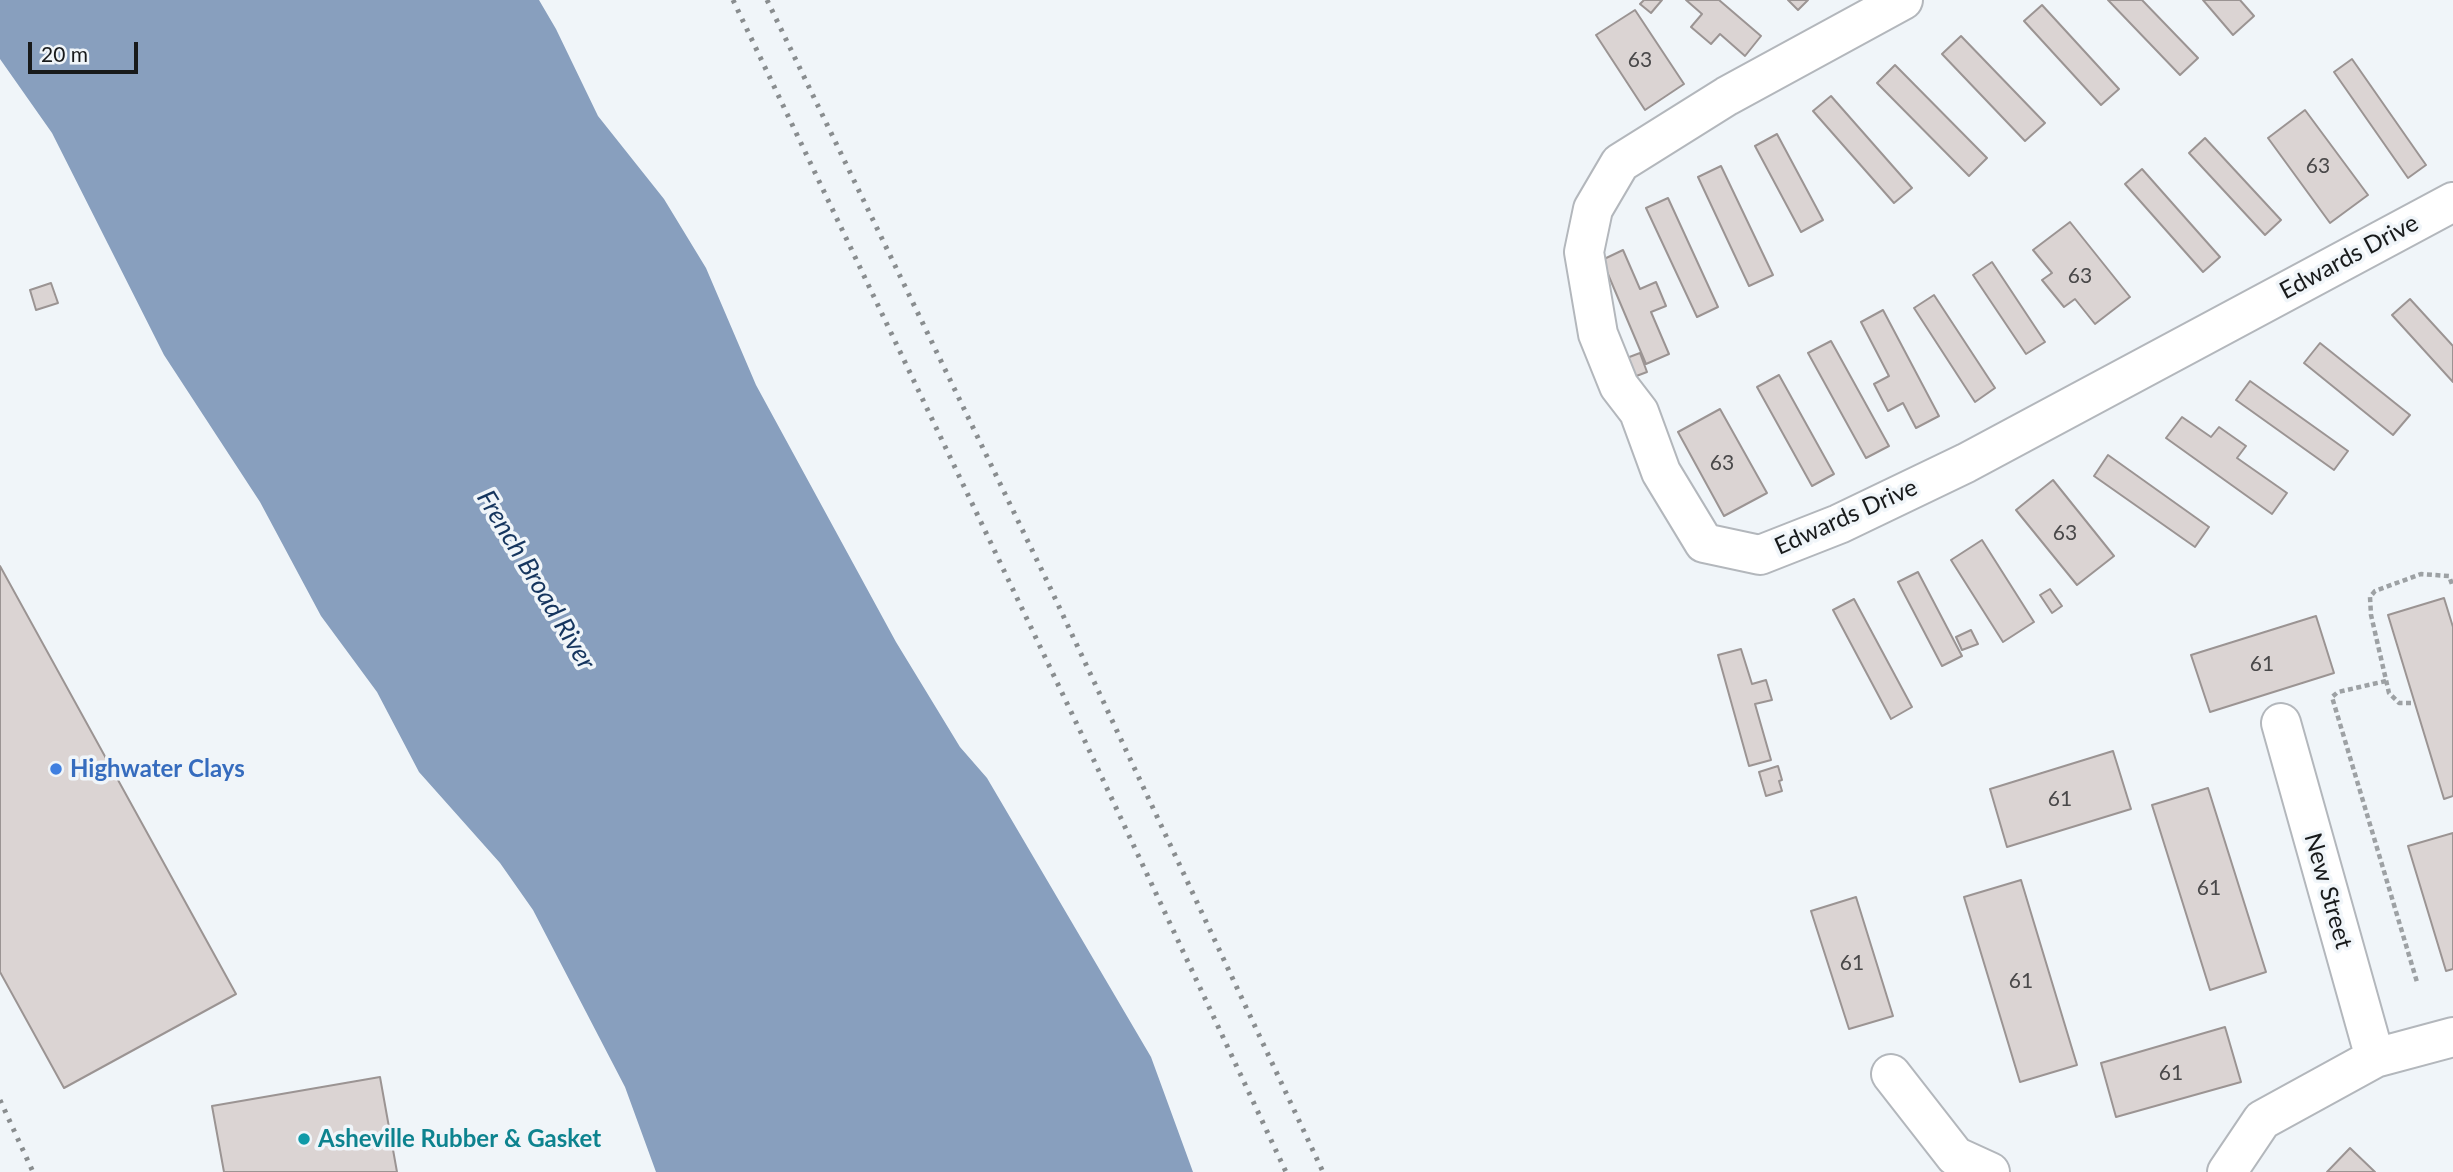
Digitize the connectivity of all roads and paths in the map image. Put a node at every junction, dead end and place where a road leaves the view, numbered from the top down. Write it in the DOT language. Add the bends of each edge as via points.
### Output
graph roads {
  1 [pos="1903,0"];
  2 [pos="2453,202"];
  3 [pos="2453,587"];
  4 [pos="2386,681"];
  5 [pos="2410,703"];
  6 [pos="2281,723"];
  7 [pos="2417,982"];
  8 [pos="2453,1037"];
  9 [pos="2375,1058"];
  10 [pos="1891,1074"];
  11 [pos="1990,1172"];
  12 [pos="2227,1172"];
  1 -- 2 [label="street, Edwards Drive" via="1727,96 1620,163 1592,209 1584,252 1598,334 1619,386 1639,412 1661,472 1703,543 1760,555 1839,524 1966,463"];
  3 -- 4 [label="path" via="2449,576 2421,575 2375,591 2370,597"];
  4 -- 5 [label="path" via="2389,693 2399,703"];
  4 -- 7 [label="path" via="2332,697"];
  6 -- 9 [label="street, New Street"];
  8 -- 9 [label="street"];
  9 -- 12 [label="street" via="2262,1120"];
  10 -- 11 [label="street" via="1955,1156"];
}
